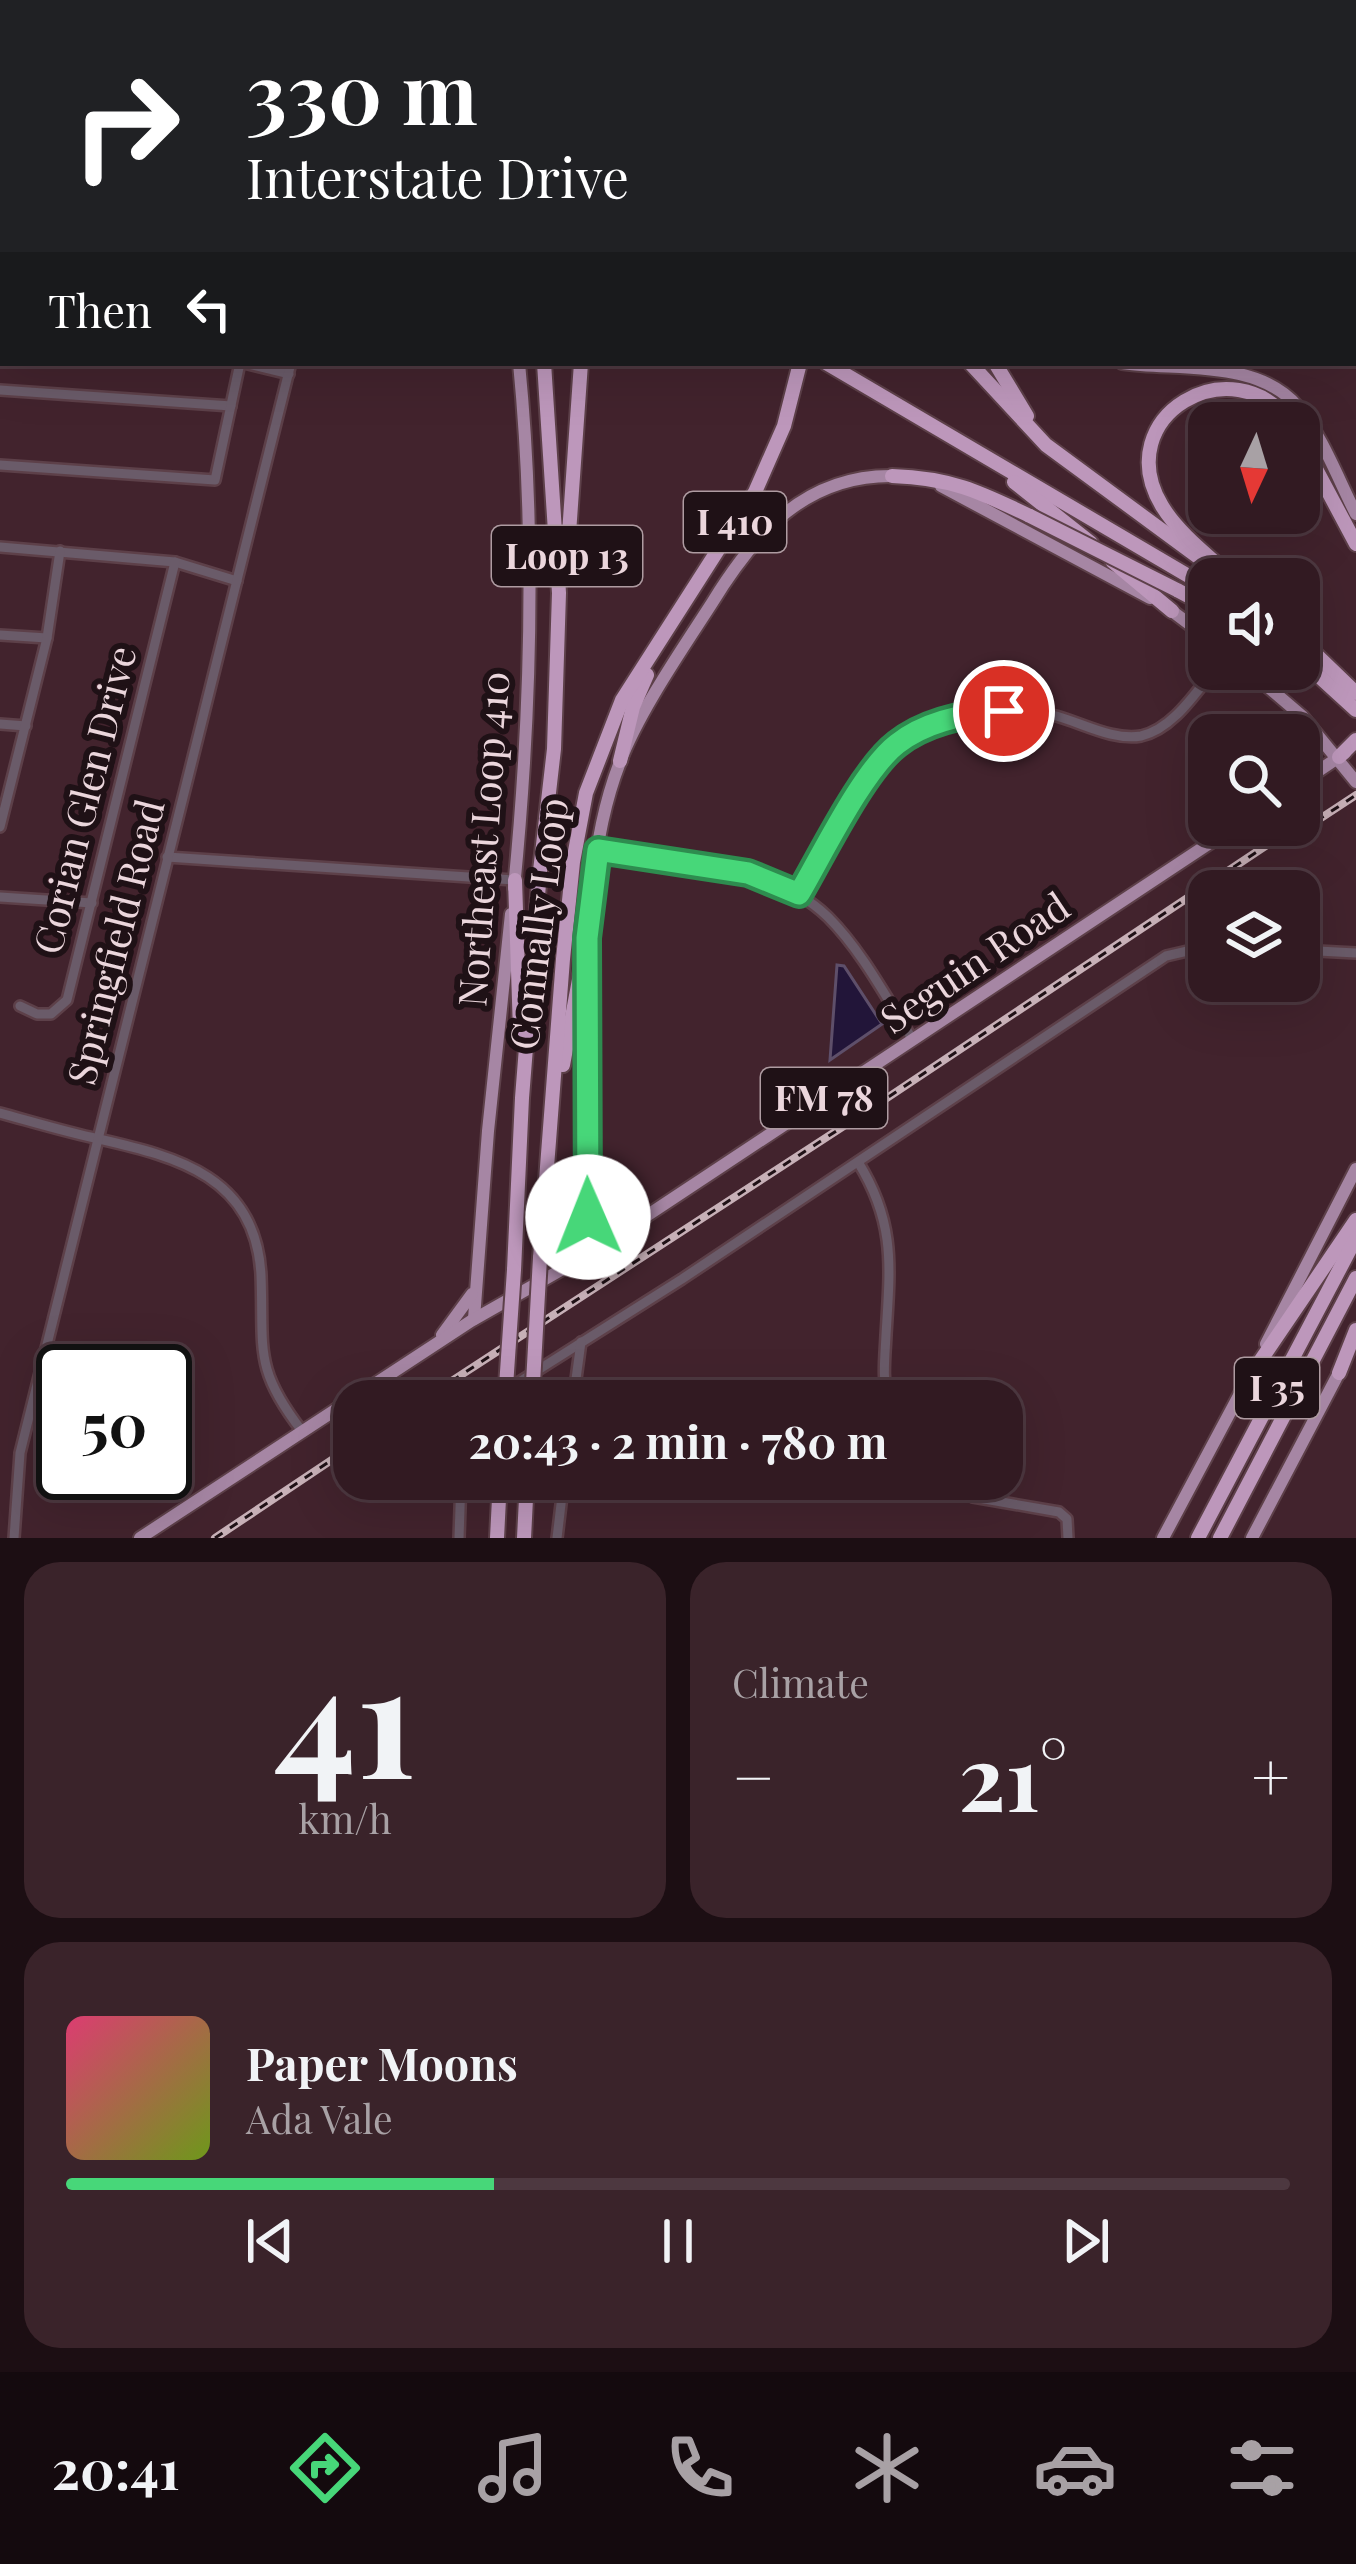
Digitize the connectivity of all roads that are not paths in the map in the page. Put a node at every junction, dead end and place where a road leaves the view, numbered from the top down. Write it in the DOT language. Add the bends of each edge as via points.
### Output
graph roads {
  1 [pos="241,366"];
  2 [pos="519,366"];
  3 [pos="544,366"];
  4 [pos="580,366"];
  5 [pos="799,366"];
  6 [pos="831,366"];
  7 [pos="973,366"];
  8 [pos="997,366"];
  9 [pos="1155,366"];
  10 [pos="290,368"];
  11 [pos="0,390"];
  12 [pos="1268,402"];
  13 [pos="231,406"];
  14 [pos="1046,445"];
  15 [pos="973,449"];
  16 [pos="0,465"];
  17 [pos="892,476"];
  18 [pos="1320,476"];
  19 [pos="1356,514"];
  20 [pos="1356,544"];
  21 [pos="0,547"];
  22 [pos="60,551"];
  23 [pos="1202,558"];
  24 [pos="1210,558"];
  25 [pos="175,562"];
  26 [pos="1188,576"];
  27 [pos="237,581"];
  28 [pos="1188,596"];
  29 [pos="1172,611"];
  30 [pos="1188,623"];
  31 [pos="665,632"];
  32 [pos="0,635"];
  33 [pos="47,638"];
  34 [pos="1320,662"];
  35 [pos="1320,676"];
  36 [pos="1198,690"];
  37 [pos="1271,690"];
  38 [pos="1354,702"];
  39 [pos="1299,714"];
  40 [pos="0,724"];
  41 [pos="26,726"];
  42 [pos="1320,735"];
  43 [pos="1356,743"];
  44 [pos="554,749"];
  45 [pos="1339,757"];
  46 [pos="620,761"];
  47 [pos="1320,770"];
  48 [pos="1356,782"];
  49 [pos="2,809"];
  50 [pos="0,827"];
  51 [pos="1205,846"];
  52 [pos="598,850"];
  53 [pos="167,857"];
  54 [pos="515,880"];
  55 [pos="799,894"];
  56 [pos="0,897"];
  57 [pos="92,903"];
  58 [pos="587,938"];
  59 [pos="1188,951"];
  60 [pos="1320,951"];
  61 [pos="1355,953"];
  62 [pos="20,1006"];
  63 [pos="914,1040"];
  64 [pos="522,1098"];
  65 [pos="0,1113"];
  66 [pos="549,1135"];
  67 [pos="99,1139"];
  68 [pos="858,1162"];
  69 [pos="1356,1169"];
  70 [pos="588,1217"];
  71 [pos="1356,1220"];
  72 [pos="624,1231"];
  73 [pos="1356,1238"];
  74 [pos="589,1253"];
  75 [pos="1356,1279"];
  76 [pos="476,1281"];
  77 [pos="474,1319"];
  78 [pos="1356,1330"];
  79 [pos="1356,1339"];
  80 [pos="581,1342"];
  81 [pos="434,1346"];
  82 [pos="1339,1373"];
  83 [pos="1248,1379"];
  84 [pos="506,1380"];
  85 [pos="522,1380"];
  86 [pos="533,1380"];
  87 [pos="576,1380"];
  88 [pos="886,1380"];
  89 [pos="302,1431"];
  90 [pos="460,1500"];
  91 [pos="499,1500"];
  92 [pos="526,1500"];
  93 [pos="562,1500"];
  94 [pos="990,1500"];
  95 [pos="14,1538"];
  96 [pos="140,1538"];
  97 [pos="459,1538"];
  98 [pos="497,1538"];
  99 [pos="524,1538"];
  100 [pos="557,1538"];
  101 [pos="1068,1538"];
  102 [pos="1163,1538"];
  103 [pos="1198,1538"];
  104 [pos="1220,1538"];
  105 [pos="1252,1538"];
  1 -- 13 [label="street"];
  2 -- 54 [label="main road, Northeast Loop 410" via="528,650"];
  3 -- 44 [label="highway, Connally Loop" via="559,593"];
  4 -- 44 [label="highway, Loop 13"];
  5 -- 31 [label="highway, Connally Loop / I 410" via="755,492"];
  6 -- 15 [label="highway"];
  7 -- 14 [label="highway"];
  8 -- 14 [label="highway"];
  9 -- 19 [label="main road" via="1233,373 1286,395"];
  10 -- 27 [label="street, Springfield Road"];
  11 -- 13 [label="street"];
  12 -- 24 [label="highway" via="1233,388 1192,397 1153,434 1149,472 1160,503"];
  13 -- 16 [label="street" via="214,480"];
  14 -- 23 [label="highway"];
  15 -- 26 [label="highway"];
  15 -- 29 [label="highway"];
  17 -- 28 [label="highway, bridge" via="957,483"];
  17 -- 29 [label="main road" via="968,498"];
  17 -- 46 [label="main road" via="807,497 767,528 742,555"];
  18 -- 20 [label="highway"];
  21 -- 22 [label="street"];
  22 -- 25 [label="street"];
  22 -- 33 [label="street"];
  25 -- 27 [label="street"];
  25 -- 57 [label="street, Corian Glen Drive"];
  27 -- 53 [label="street, Springfield Road"];
  29 -- 30 [label="main road"];
  31 -- 46 [label="highway"];
  31 -- 66 [label="highway, Connally Loop / I 410" via="622,700 586,793"];
  32 -- 33 [label="street"];
  33 -- 41 [label="street"];
  34 -- 38 [label="highway"];
  35 -- 38 [label="highway"];
  36 -- 55 [label="street" via="1139,736 1004,711 966,715 906,738 870,776"];
  37 -- 39 [label="main road"];
  40 -- 41 [label="street"];
  41 -- 49 [label="street"];
  42 -- 45 [label="main road"];
  43 -- 45 [label="highway"];
  44 -- 64 [label="highway, Connally Loop"];
  45 -- 47 [label="main road"];
  45 -- 48 [label="main road"];
  46 -- 52 [label="main road"];
  49 -- 50 [label="street"];
  51 -- 63 [label="main road, Seguin Road / FM 78"];
  52 -- 55 [label="street" via="748,873"];
  52 -- 58 [label="main road"];
  53 -- 54 [label="street"];
  53 -- 67 [label="street, Springfield Road"];
  54 -- 64 [label="highway"];
  54 -- 76 [label="main road, Northeast Loop 410"];
  55 -- 63 [label="street" via="838,928"];
  56 -- 57 [label="street"];
  57 -- 62 [label="street, Corian Glen Drive" via="67,1000 51,1014"];
  58 -- 66 [label="highway"];
  58 -- 70 [label="main road"];
  59 -- 68 [label="street" via="1166,956"];
  60 -- 61 [label="street"];
  63 -- 72 [label="main road, Seguin Road / FM 78"];
  64 -- 84 [label="highway, Connally Loop, bridge"];
  65 -- 67 [label="street"];
  66 -- 86 [label="highway, Connally Loop / I 410, bridge"];
  67 -- 89 [label="street" via="190,1164 234,1202 255,1239 266,1373"];
  67 -- 95 [label="street, Springfield Road" via="20,1453"];
  68 -- 80 [label="street"];
  68 -- 88 [label="street" via="890,1239"];
  69 -- 83 [label="main road"];
  70 -- 72 [label="main road" via="603,1230"];
  70 -- 74 [label="main road"];
  71 -- 83 [label="highway"];
  72 -- 74 [label="main road, Seguin Road / FM 78"];
  73 -- 103 [label="highway, I 35"];
  74 -- 77 [label="main road, Seguin Road / FM 78"];
  75 -- 104 [label="highway, I 35"];
  76 -- 77 [label="main road, Northeast Loop 410"];
  76 -- 81 [label="main road"];
  77 -- 81 [label="main road, Seguin Road / FM 78"];
  78 -- 82 [label="highway"];
  79 -- 82 [label="main road"];
  80 -- 85 [label="street"];
  80 -- 87 [label="street"];
  81 -- 89 [label="main road, Seguin Road / FM 78"];
  82 -- 105 [label="main road"];
  83 -- 102 [label="main road"];
  89 -- 96 [label="main road, Seguin Road / FM 78"];
  90 -- 97 [label="street"];
  91 -- 98 [label="highway"];
  92 -- 99 [label="highway"];
  93 -- 100 [label="street"];
  94 -- 101 [label="street" via="1059,1512"];
}
